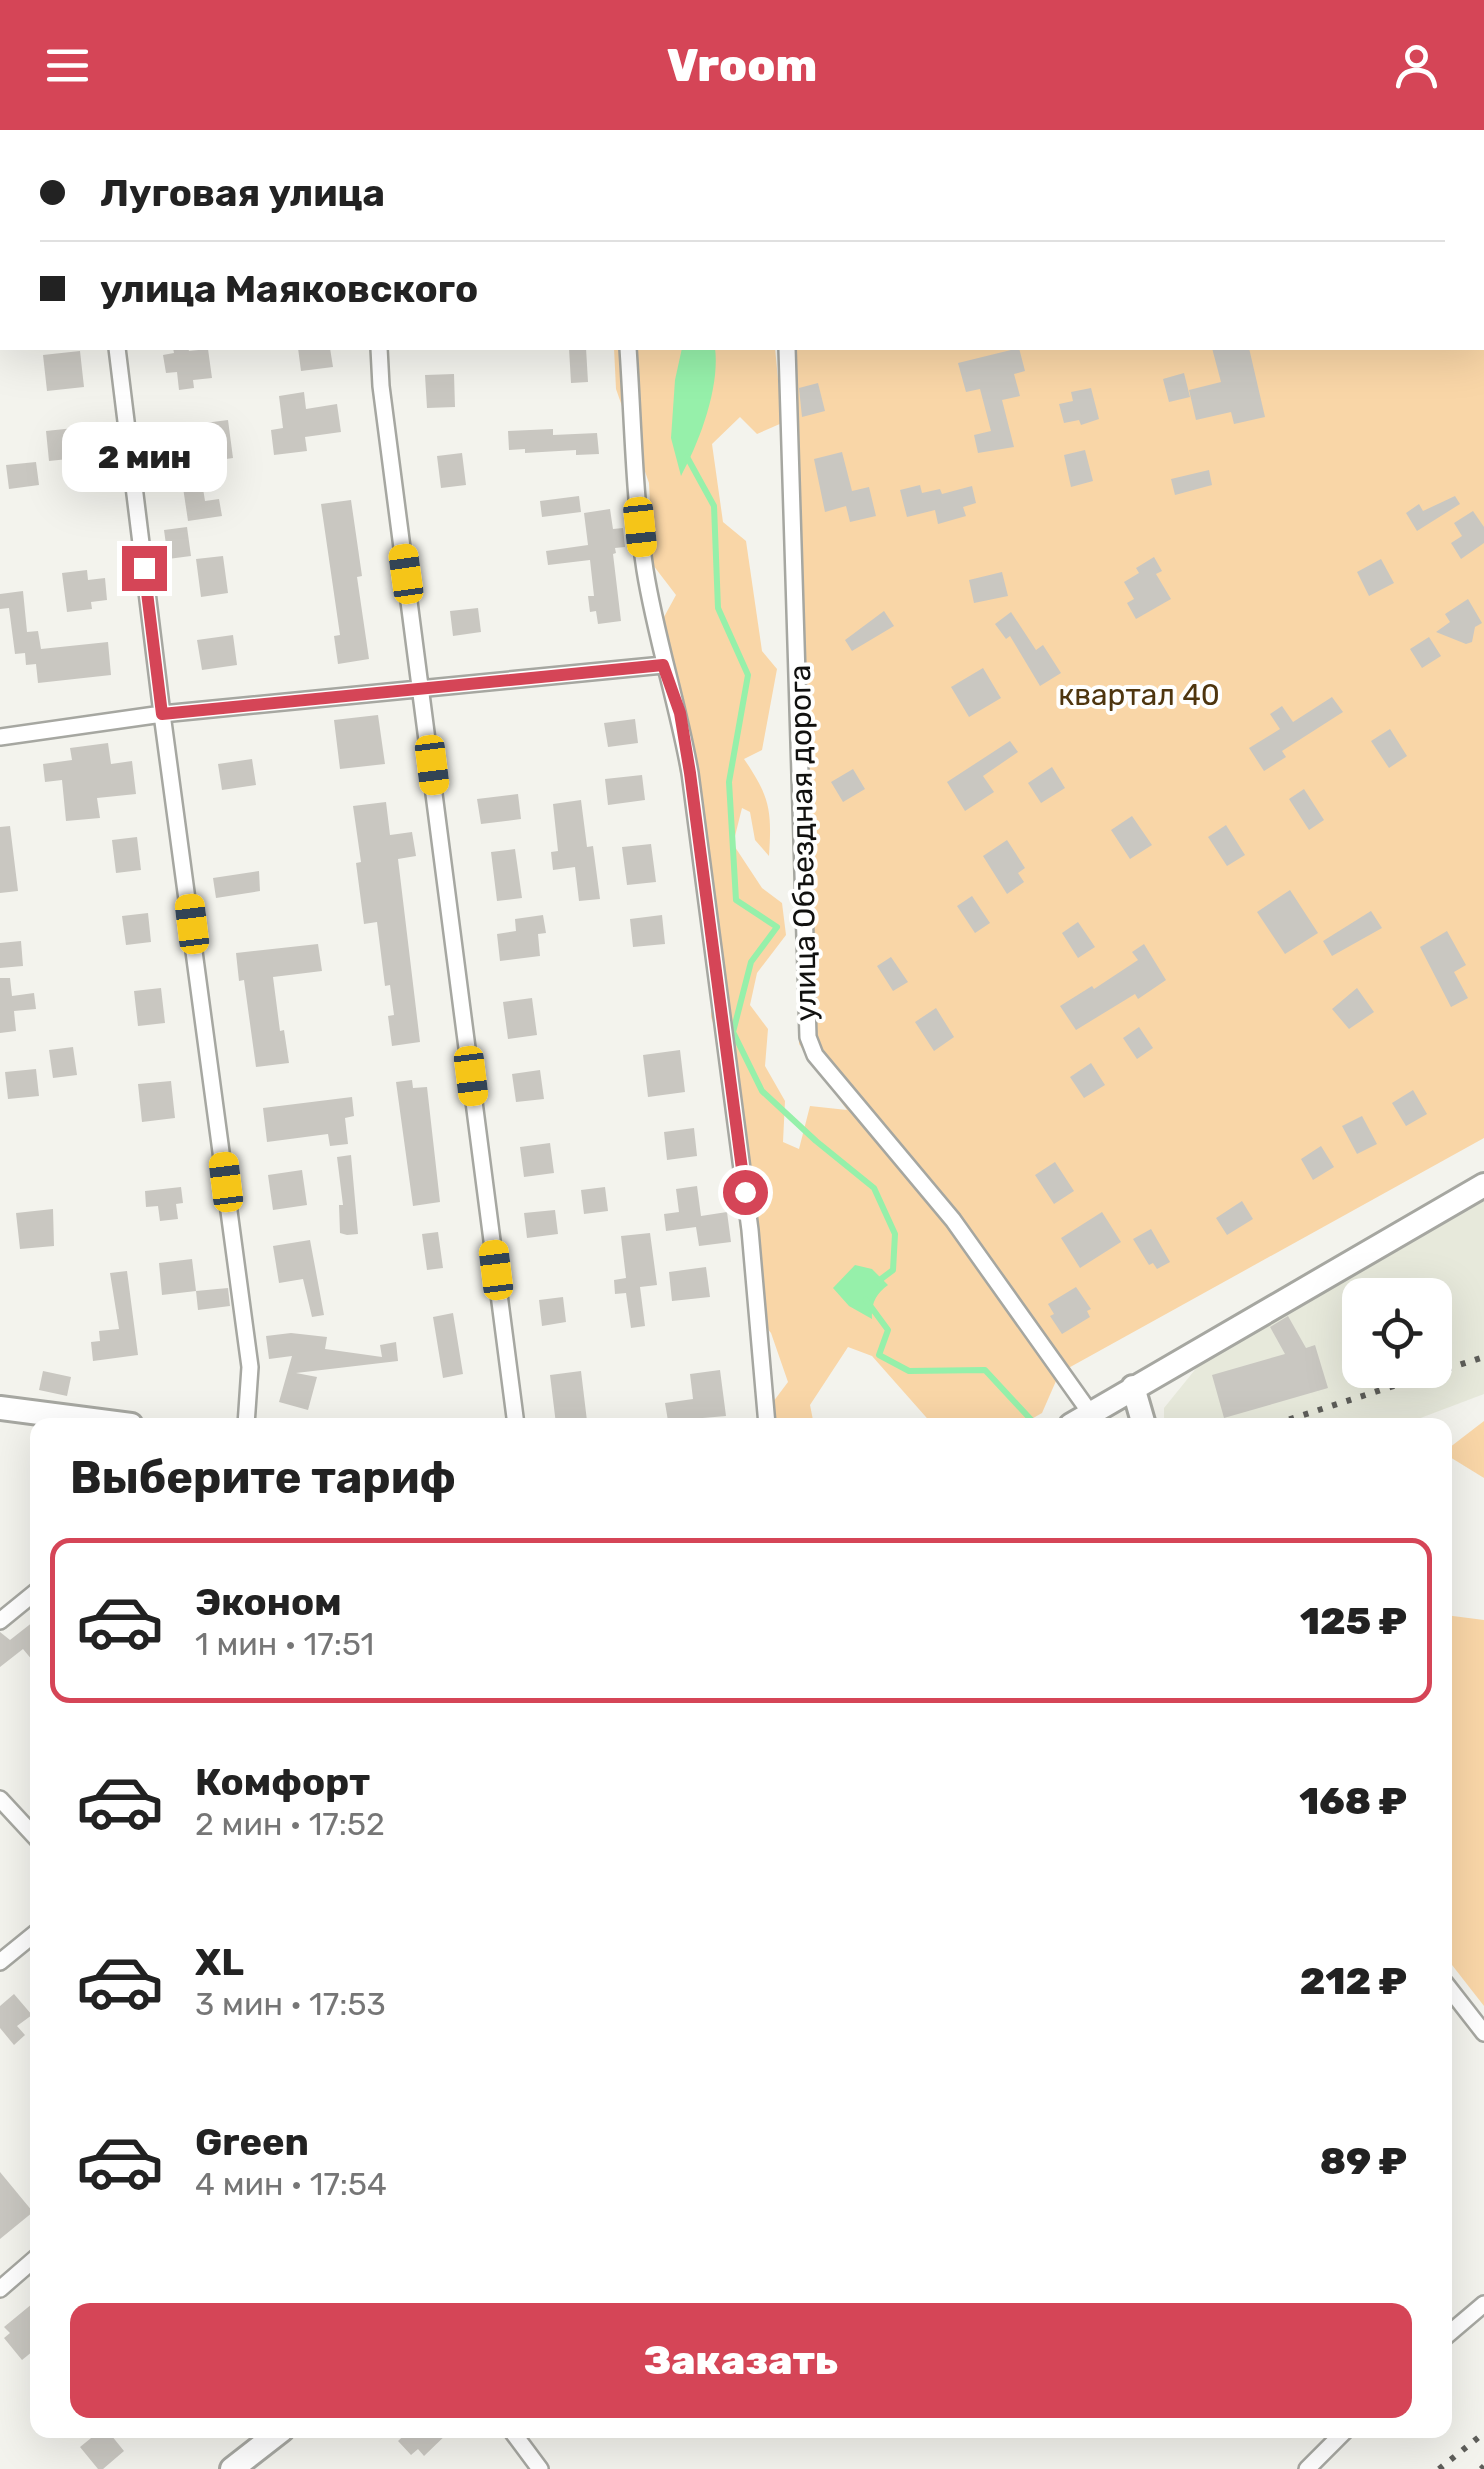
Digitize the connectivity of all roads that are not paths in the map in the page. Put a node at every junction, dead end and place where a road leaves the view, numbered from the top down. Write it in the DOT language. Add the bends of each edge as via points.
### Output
graph roads {
  1 [pos="117,350"];
  2 [pos="379,350"];
  3 [pos="628,350"];
  4 [pos="788,350"];
  5 [pos="663,665"];
  6 [pos="422,688"];
  7 [pos="162,714"];
  8 [pos="0,736"];
  9 [pos="1484,1185"];
  10 [pos="1133,1387"];
  11 [pos="0,1408"];
  12 [pos="77,1418"];
  13 [pos="246,1418"];
  14 [pos="515,1418"];
  15 [pos="766,1418"];
  16 [pos="1081,1418"];
  17 [pos="1083,1418"];
  18 [pos="1142,1418"];
  19 [pos="30,1597"];
  20 [pos="0,1622"];
  21 [pos="0,1799"];
  22 [pos="30,1831"];
  23 [pos="30,1938"];
  24 [pos="0,1962"];
  25 [pos="1452,1992"];
  26 [pos="1484,2033"];
  27 [pos="30,2263"];
  28 [pos="0,2289"];
  29 [pos="1484,2304"];
  30 [pos="1452,2330"];
  31 [pos="272,2438"];
  32 [pos="517,2438"];
  33 [pos="1338,2438"];
  34 [pos="232,2469"];
  35 [pos="540,2469"];
  36 [pos="1306,2469"];
  1 -- 7 [label="street"];
  2 -- 6 [label="street"];
  3 -- 5 [label="street" via="640,527"];
  4 -- 16 [label="street, улица Объездная дорога" via="808,1037 815,1055 952,1220 1062,1372"];
  5 -- 6 [label="street"];
  5 -- 15 [label="street" via="690,773 750,1230"];
  6 -- 7 [label="street"];
  6 -- 14 [label="street"];
  7 -- 8 [label="street"];
  7 -- 13 [label="street" via="250,1367"];
  9 -- 10 [label="street"];
  10 -- 17 [label="street"];
  10 -- 18 [label="street"];
  11 -- 12 [label="street"];
  19 -- 20 [label="street"];
  21 -- 22 [label="street"];
  23 -- 24 [label="street"];
  25 -- 26 [label="street"];
  27 -- 28 [label="street"];
  29 -- 30 [label="street"];
  31 -- 34 [label="street"];
  32 -- 35 [label="street"];
  33 -- 36 [label="street"];
}
